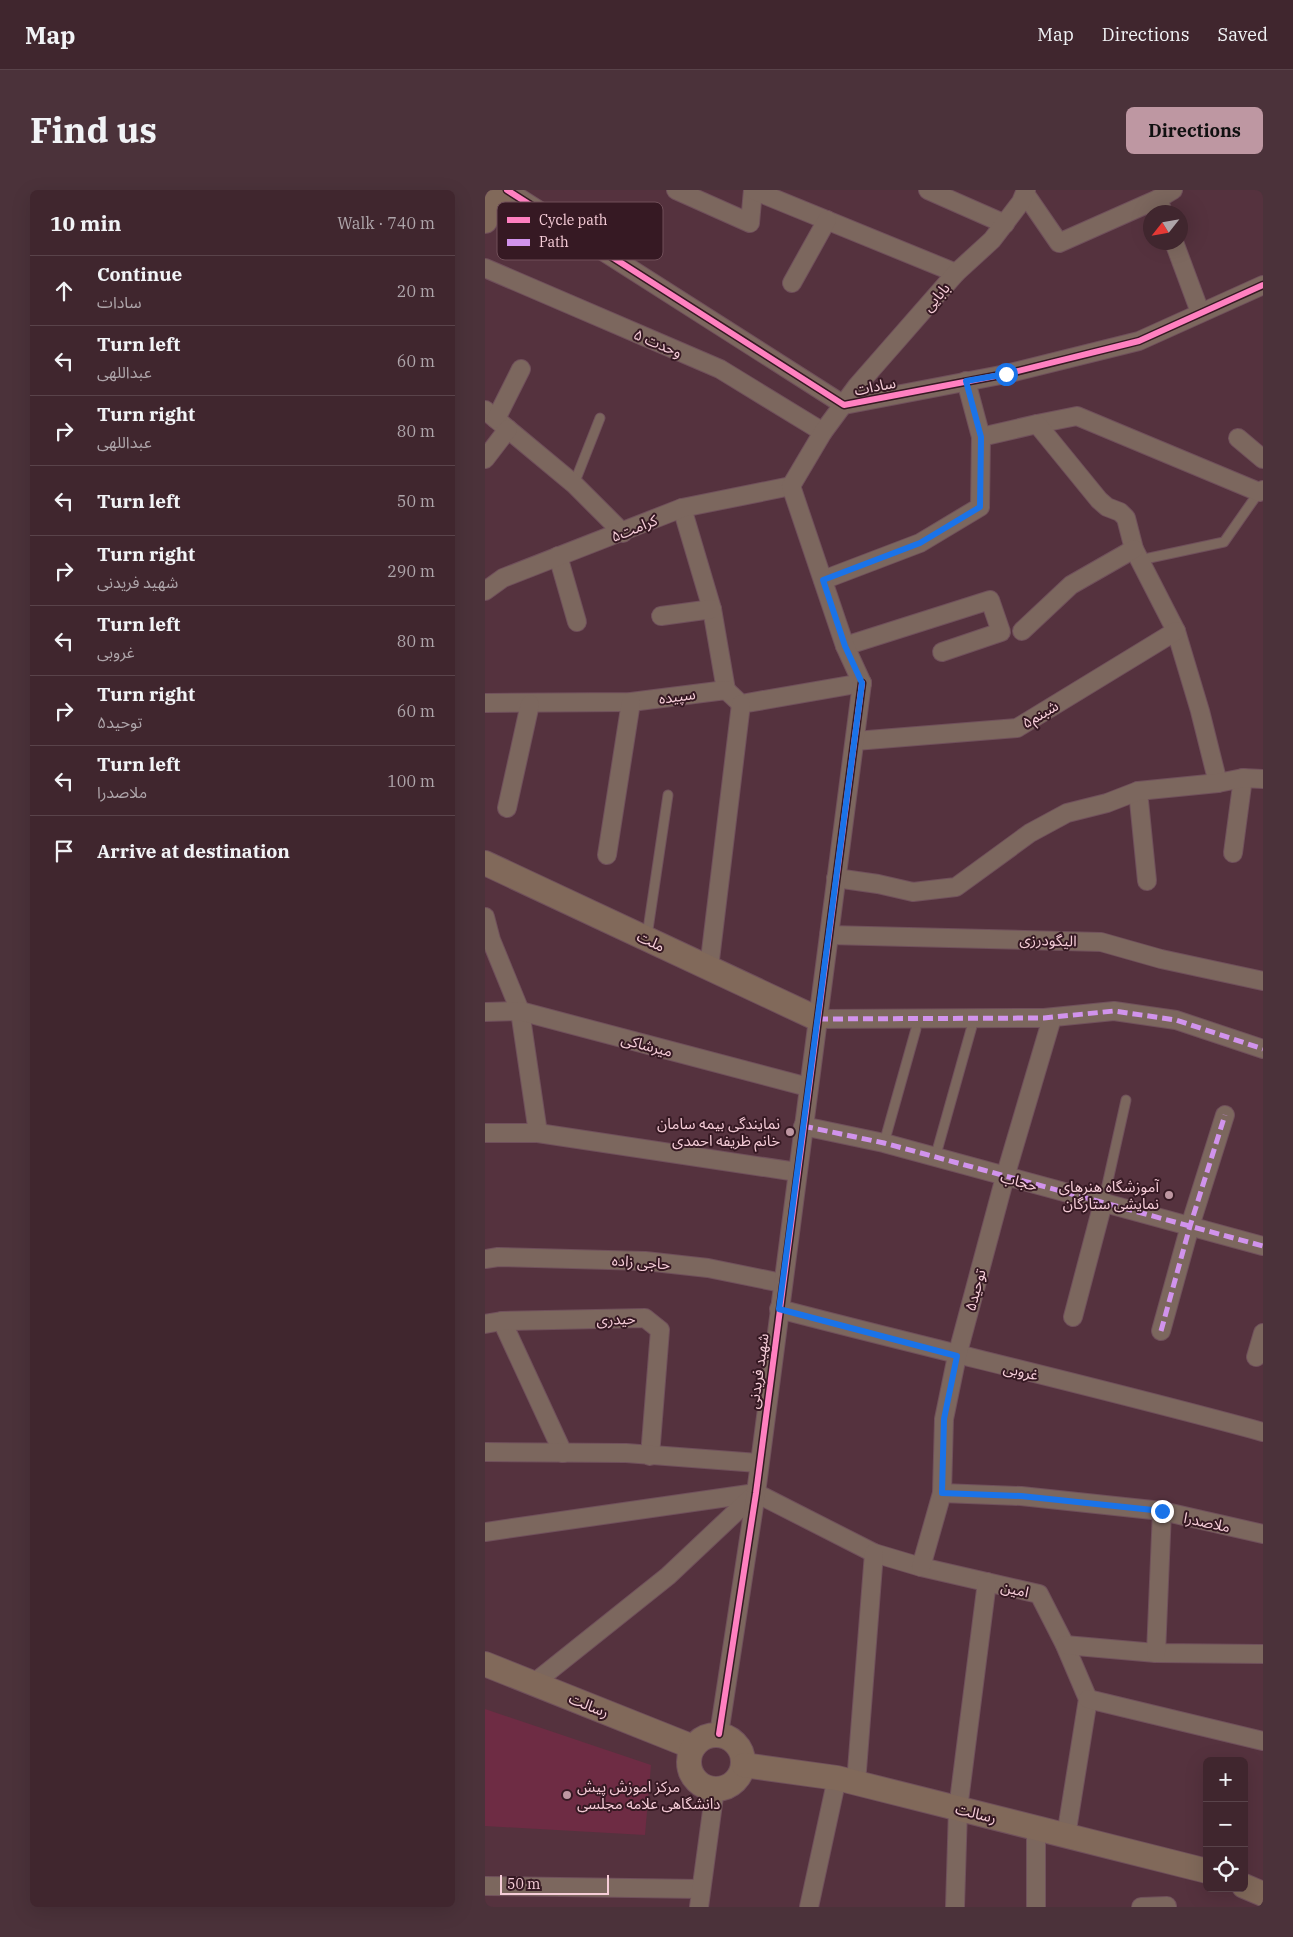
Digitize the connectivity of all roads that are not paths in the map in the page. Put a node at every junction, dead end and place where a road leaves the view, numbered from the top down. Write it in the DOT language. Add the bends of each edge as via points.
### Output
graph roads {
  1 [pos="503,190"];
  2 [pos="507,190"];
  3 [pos="676,190"];
  4 [pos="753,190"];
  5 [pos="928,190"];
  6 [pos="1026,192"];
  7 [pos="1165,201"];
  8 [pos="526,202"];
  9 [pos="827,220"];
  10 [pos="485,221"];
  11 [pos="1005,224"];
  12 [pos="1177,250"];
  13 [pos="617,260"];
  14 [pos="485,268"];
  15 [pos="956,273"];
  16 [pos="792,283"];
  17 [pos="1263,285"];
  18 [pos="1200,312"];
  19 [pos="521,369"];
  20 [pos="966,381"];
  21 [pos="844,405"];
  22 [pos="600,418"];
  23 [pos="496,420"];
  24 [pos="1037,424"];
  25 [pos="823,432"];
  26 [pos="981,437"];
  27 [pos="1238,438"];
  28 [pos="485,459"];
  29 [pos="1263,459"];
  30 [pos="574,484"];
  31 [pos="791,486"];
  32 [pos="1261,491"];
  33 [pos="682,508"];
  34 [pos="623,532"];
  35 [pos="1137,555"];
  36 [pos="558,556"];
  37 [pos="485,572"];
  38 [pos="503,578"];
  39 [pos="823,580"];
  40 [pos="485,591"];
  41 [pos="712,609"];
  42 [pos="661,616"];
  43 [pos="577,622"];
  44 [pos="1022,631"];
  45 [pos="1176,631"];
  46 [pos="845,646"];
  47 [pos="942,652"];
  48 [pos="862,683"];
  49 [pos="725,690"];
  50 [pos="631,702"];
  51 [pos="485,703"];
  52 [pos="530,704"];
  53 [pos="741,704"];
  54 [pos="855,741"];
  55 [pos="1243,778"];
  56 [pos="1263,779"];
  57 [pos="1218,783"];
  58 [pos="1138,791"];
  59 [pos="668,796"];
  60 [pos="507,808"];
  61 [pos="1233,853"];
  62 [pos="607,855"];
  63 [pos="485,863"];
  64 [pos="836,878"];
  65 [pos="1147,881"];
  66 [pos="485,917"];
  67 [pos="829,935"];
  68 [pos="488,939"];
  69 [pos="647,939"];
  70 [pos="709,968"];
  71 [pos="1263,981"];
  72 [pos="520,1011"];
  73 [pos="485,1012"];
  74 [pos="1052,1018"];
  75 [pos="817,1019"];
  76 [pos="974,1019"];
  77 [pos="916,1029"];
  78 [pos="1263,1049"];
  79 [pos="809,1087"];
  80 [pos="1126,1100"];
  81 [pos="1225,1115"];
  82 [pos="803,1126"];
  83 [pos="485,1133"];
  84 [pos="538,1133"];
  85 [pos="884,1143"];
  86 [pos="935,1158"];
  87 [pos="797,1172"];
  88 [pos="1005,1177"];
  89 [pos="1103,1203"];
  90 [pos="1190,1226"];
  91 [pos="1263,1246"];
  92 [pos="492,1258"];
  93 [pos="783,1283"];
  94 [pos="779,1309"];
  95 [pos="1073,1317"];
  96 [pos="493,1322"];
  97 [pos="1161,1331"];
  98 [pos="1263,1333"];
  99 [pos="957,1356"];
  100 [pos="1256,1357"];
  101 [pos="1263,1432"];
  102 [pos="485,1452"];
  103 [pos="563,1453"];
  104 [pos="650,1456"];
  105 [pos="758,1463"];
  106 [pos="756,1493"];
  107 [pos="942,1493"];
  108 [pos="1162,1511"];
  109 [pos="485,1532"];
  110 [pos="1263,1534"];
  111 [pos="874,1553"];
  112 [pos="921,1567"];
  113 [pos="987,1582"];
  114 [pos="1065,1645"];
  115 [pos="1156,1653"];
  116 [pos="1263,1654"];
  117 [pos="485,1664"];
  118 [pos="534,1683"];
  119 [pos="1088,1699"];
  120 [pos="719,1734"];
  121 [pos="1263,1741"];
  122 [pos="693,1747"];
  123 [pos="744,1765"];
  124 [pos="847,1781"];
  125 [pos="715,1789"];
  126 [pos="958,1809"];
  127 [pos="1036,1828"];
  128 [pos="1066,1836"];
  129 [pos="1203,1870"];
  130 [pos="1248,1880"];
  131 [pos="1263,1882"];
  132 [pos="485,1886"];
  133 [pos="1248,1888"];
  134 [pos="701,1889"];
  135 [pos="1263,1894"];
  136 [pos="1167,1906"];
  137 [pos="699,1907"];
  138 [pos="809,1907"];
  139 [pos="955,1907"];
  140 [pos="1036,1907"];
  141 [pos="1141,1907"];
  1 -- 10 [label="street"];
  2 -- 8 [label="street, سادات"];
  3 -- 4 [label="street" via="750,224"];
  4 -- 9 [label="street"];
  5 -- 11 [label="street"];
  6 -- 7 [label="street" via="1059,243"];
  6 -- 11 [label="street, بابایی"];
  9 -- 15 [label="street"];
  9 -- 16 [label="street"];
  11 -- 15 [label="street, بابایی"];
  12 -- 18 [label="street"];
  13 -- 21 [label="street, سادات"];
  14 -- 25 [label="street, وحدت ۵" via="720,370"];
  15 -- 21 [label="street, بابایی"];
  17 -- 18 [label="street, سادات"];
  18 -- 20 [label="street, سادات" via="1139,341"];
  19 -- 23 [label="street"];
  20 -- 21 [label="street, سادات"];
  20 -- 26 [label="street"];
  21 -- 25 [label="street, بابایی"];
  22 -- 30 [label="lane"];
  23 -- 28 [label="street"];
  23 -- 30 [label="street"];
  24 -- 26 [label="street"];
  24 -- 32 [label="street" via="1077,416"];
  24 -- 35 [label="street" via="1099,500 1125,518"];
  25 -- 31 [label="street, بابایی"];
  26 -- 39 [label="street" via="980,507 920,543"];
  27 -- 29 [label="street"];
  30 -- 34 [label="street"];
  31 -- 33 [label="street, کرامت۵"];
  31 -- 39 [label="street"];
  32 -- 35 [label="lane" via="1224,542"];
  33 -- 34 [label="street, کرامت۵"];
  33 -- 41 [label="street"];
  34 -- 36 [label="street, کرامت۵"];
  35 -- 44 [label="street" via="1071,585"];
  35 -- 45 [label="street"];
  36 -- 38 [label="street, کرامت۵"];
  36 -- 43 [label="street"];
  37 -- 38 [label="street"];
  38 -- 40 [label="street, کرامت۵"];
  39 -- 46 [label="street"];
  41 -- 42 [label="street"];
  41 -- 49 [label="street"];
  45 -- 54 [label="street, شبنم۵" via="1017,728"];
  45 -- 57 [label="street"];
  46 -- 47 [label="street" via="990,600 1001,632"];
  46 -- 48 [label="street"];
  48 -- 53 [label="street"];
  48 -- 54 [label="street, شهید فریدنی"];
  49 -- 50 [label="street, سپیده"];
  49 -- 53 [label="street"];
  50 -- 52 [label="street, سپیده"];
  50 -- 62 [label="street"];
  51 -- 52 [label="street, سپیده"];
  52 -- 60 [label="street"];
  53 -- 70 [label="street"];
  54 -- 64 [label="street, شهید فریدنی"];
  55 -- 56 [label="street"];
  55 -- 57 [label="street"];
  55 -- 61 [label="street"];
  57 -- 58 [label="street"];
  58 -- 64 [label="street" via="1067,813 1030,832 956,887 913,892"];
  58 -- 65 [label="street"];
  59 -- 69 [label="lane"];
  63 -- 69 [label="street, ملت"];
  64 -- 67 [label="street, شهید فریدنی"];
  66 -- 68 [label="street"];
  67 -- 71 [label="street, الیگودرزی" via="1101,942"];
  67 -- 75 [label="street, شهید فریدنی"];
  68 -- 72 [label="street"];
  69 -- 70 [label="street, ملت"];
  70 -- 75 [label="street, ملت"];
  72 -- 73 [label="street, میرشاکی"];
  72 -- 79 [label="street, میرشاکی"];
  72 -- 84 [label="street"];
  74 -- 76 [label="street"];
  74 -- 78 [label="street" via="1113,1011 1176,1020"];
  74 -- 88 [label="street, توحید۵"];
  75 -- 76 [label="street"];
  75 -- 79 [label="street, شهید فریدنی"];
  76 -- 86 [label="lane"];
  77 -- 85 [label="lane"];
  79 -- 82 [label="street, شهید فریدنی"];
  80 -- 89 [label="lane"];
  81 -- 90 [label="street"];
  82 -- 85 [label="street, حجاب"];
  82 -- 87 [label="street, شهید فریدنی"];
  83 -- 84 [label="street"];
  84 -- 87 [label="street"];
  85 -- 86 [label="street, حجاب"];
  86 -- 88 [label="street, حجاب"];
  87 -- 93 [label="street, شهید فریدنی"];
  88 -- 89 [label="street, حجاب"];
  88 -- 99 [label="street, توحید۵"];
  89 -- 90 [label="street, حجاب"];
  89 -- 95 [label="street"];
  90 -- 91 [label="street, حجاب"];
  90 -- 97 [label="street"];
  92 -- 93 [label="street, حاجی زاده" via="645,1261 708,1268"];
  93 -- 94 [label="street, شهید فریدنی"];
  94 -- 99 [label="street, غروبی"];
  94 -- 105 [label="street, شهید فریدنی"];
  96 -- 103 [label="street"];
  96 -- 104 [label="street, حیدری" via="645,1318 660,1330"];
  98 -- 100 [label="street"];
  99 -- 101 [label="street, غروبی" via="1141,1399"];
  99 -- 107 [label="street, توحید۵" via="944,1419"];
  102 -- 103 [label="street"];
  103 -- 104 [label="street"];
  104 -- 105 [label="street"];
  105 -- 106 [label="street, شهید فریدنی"];
  106 -- 109 [label="street"];
  106 -- 111 [label="street, امین"];
  106 -- 118 [label="street" via="668,1576"];
  106 -- 120 [label="street, شهید فریدنی"];
  107 -- 108 [label="street, ملاصدرا" via="1021,1496"];
  107 -- 112 [label="street, توحید۵"];
  108 -- 110 [label="street, ملاصدرا"];
  108 -- 115 [label="street"];
  111 -- 112 [label="street, امین"];
  111 -- 124 [label="street"];
  112 -- 113 [label="street, امین"];
  113 -- 114 [label="street, امین" via="1039,1594"];
  113 -- 126 [label="street"];
  114 -- 115 [label="street"];
  114 -- 119 [label="street, امین"];
  115 -- 116 [label="street"];
  117 -- 118 [label="street, رسالت"];
  118 -- 122 [label="street, رسالت"];
  119 -- 121 [label="street"];
  119 -- 128 [label="street"];
  120 -- 122 [label="street" via="704,1737"];
  120 -- 123 [label="street" via="735,1741"];
  122 -- 125 [label="street" via="689,1766 692,1775 706,1788"];
  123 -- 124 [label="street, رسالت"];
  123 -- 125 [label="street" via="731,1785"];
  124 -- 126 [label="street, رسالت"];
  124 -- 138 [label="street"];
  125 -- 134 [label="street"];
  126 -- 127 [label="street, رسالت"];
  126 -- 139 [label="street"];
  127 -- 128 [label="street, رسالت"];
  127 -- 140 [label="street"];
  128 -- 129 [label="street, رسالت"];
  130 -- 131 [label="street"];
  132 -- 134 [label="street"];
  133 -- 135 [label="street"];
  134 -- 137 [label="street"];
  136 -- 141 [label="street"];
}
